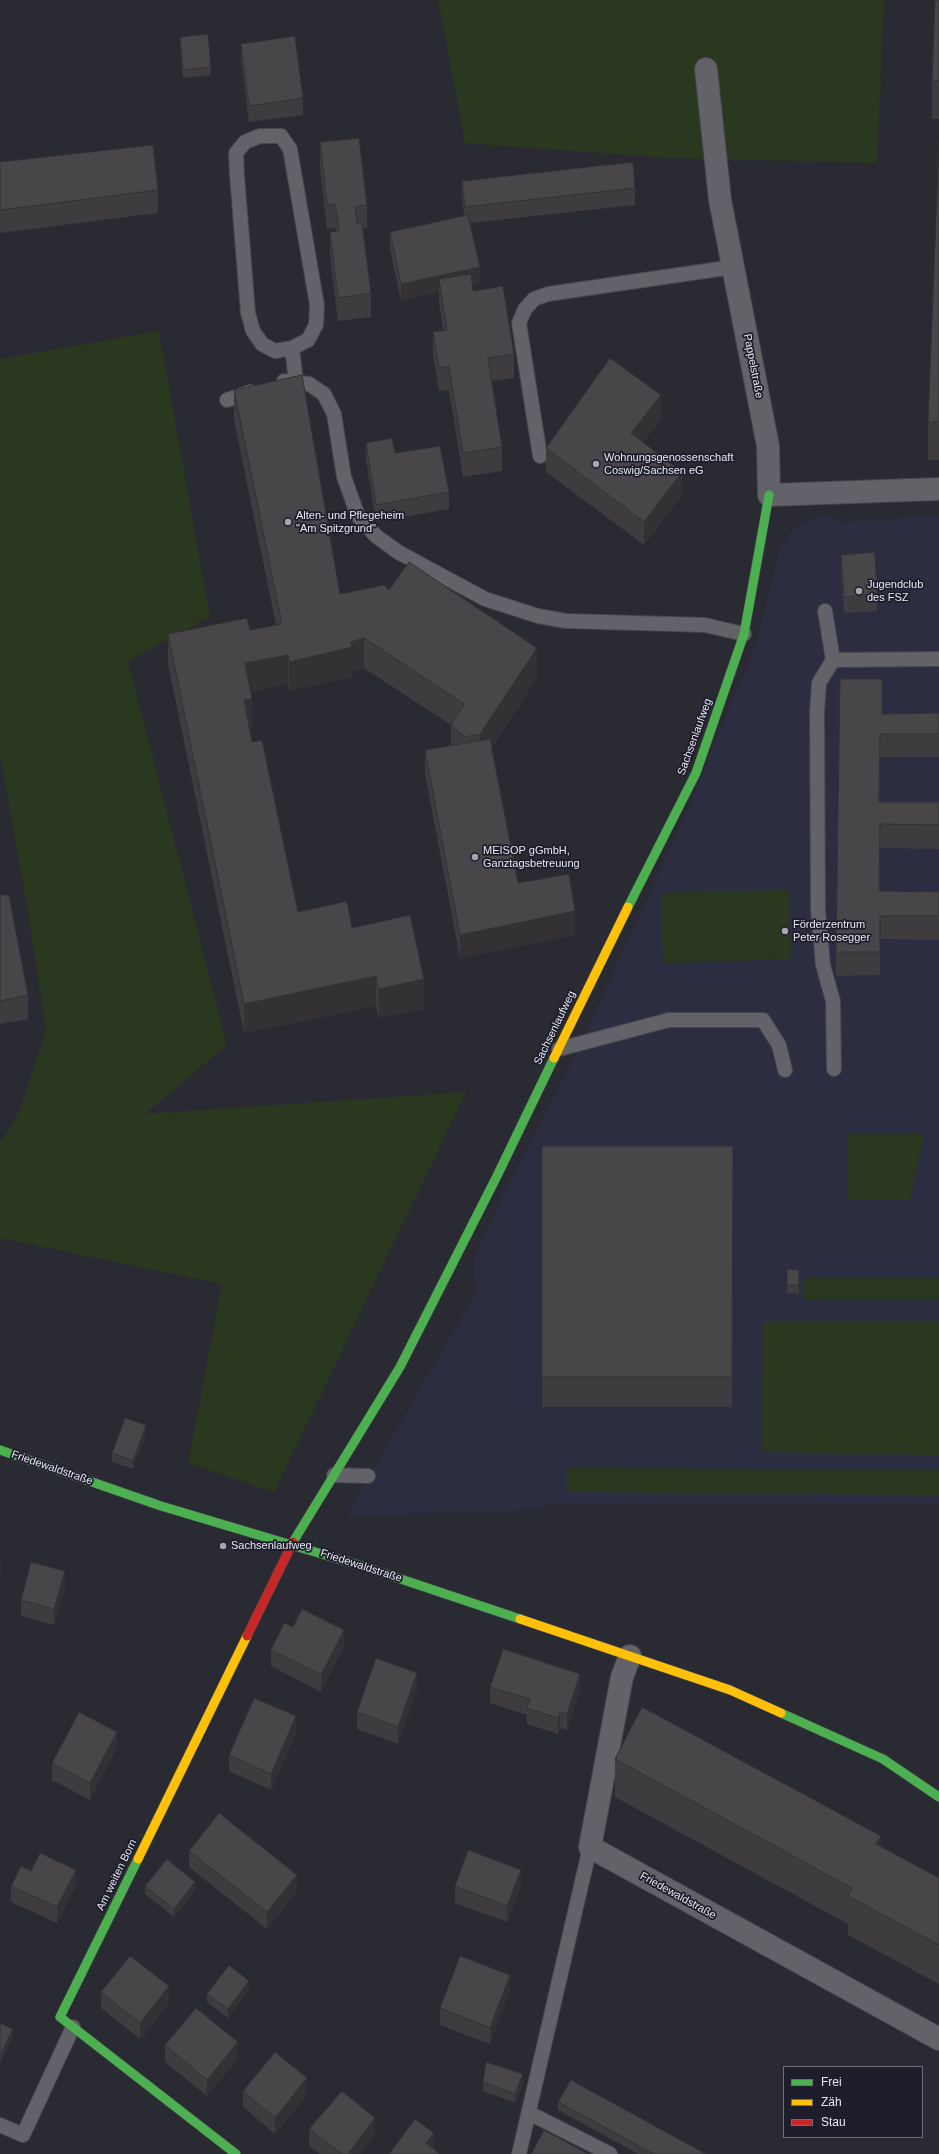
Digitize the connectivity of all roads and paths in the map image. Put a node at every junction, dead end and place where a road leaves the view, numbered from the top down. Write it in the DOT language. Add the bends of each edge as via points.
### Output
graph roads {
  1 [pos="706,69"];
  2 [pos="733,266"];
  3 [pos="292,348"];
  4 [pos="296,382"];
  5 [pos="227,400"];
  6 [pos="540,456"];
  7 [pos="939,489"];
  8 [pos="769,494"];
  9 [pos="825,611"];
  10 [pos="744,634"];
  11 [pos="939,659"];
  12 [pos="833,660"];
  13 [pos="559,1049"];
  14 [pos="834,1069"];
  15 [pos="786,1070"];
  16 [pos="0,1450"];
  17 [pos="334,1475"];
  18 [pos="368,1476"];
  19 [pos="292,1544"];
  20 [pos="630,1656"];
  21 [pos="939,1796"];
  22 [pos="590,1847"];
  23 [pos="73,2027"];
  24 [pos="939,2039"];
  25 [pos="529,2113"];
  26 [pos="0,2125"];
  27 [pos="236,2154"];
  28 [pos="519,2154"];
  29 [pos="610,2154"];
  1 -- 2 [label="street, Pappelstraße" via="720,200"];
  2 -- 6 [label="lane" via="548,294 534,299 525,309 519,323"];
  2 -- 8 [label="street, Pappelstraße" via="768,446"];
  3 -- 3 [label="lane" via="275,351 262,344 253,331 248,312 236,153 245,142 260,136 281,136 290,149 316,297 316,325 308,340"];
  3 -- 4 [label="lane"];
  4 -- 5 [label="lane" via="287,380"];
  4 -- 10 [label="lane" via="309,384 324,394 334,414 344,477 358,516 376,536 398,552 485,599 538,616 566,621 705,625"];
  7 -- 8 [label="street"];
  8 -- 10 [label="street, Sachsenlaufweg"];
  9 -- 12 [label="lane"];
  10 -- 13 [label="street, Sachsenlaufweg" via="696,773"];
  11 -- 12 [label="lane"];
  12 -- 14 [label="lane" via="819,683 817,720 818,909 823,965 833,1001"];
  13 -- 15 [label="lane" via="669,1020 763,1020 779,1045"];
  13 -- 17 [label="street, Sachsenlaufweg" via="400,1367"];
  16 -- 19 [label="street, Friedewaldstraße" via="161,1506"];
  17 -- 18 [label="lane"];
  17 -- 19 [label="street, Sachsenlaufweg"];
  19 -- 20 [label="street, Friedewaldstraße"];
  19 -- 23 [label="street, Am weiten Born" via="60,2017"];
  20 -- 21 [label="street, Friedewaldstraße" via="730,1690 876,1756"];
  20 -- 22 [label="street" via="622,1677"];
  22 -- 24 [label="street, Friedewaldstraße"];
  22 -- 25 [label="lane"];
  23 -- 26 [label="lane" via="23,2134"];
  23 -- 27 [label="street, Am weiten Born"];
  25 -- 28 [label="lane"];
  25 -- 29 [label="lane"];
}
